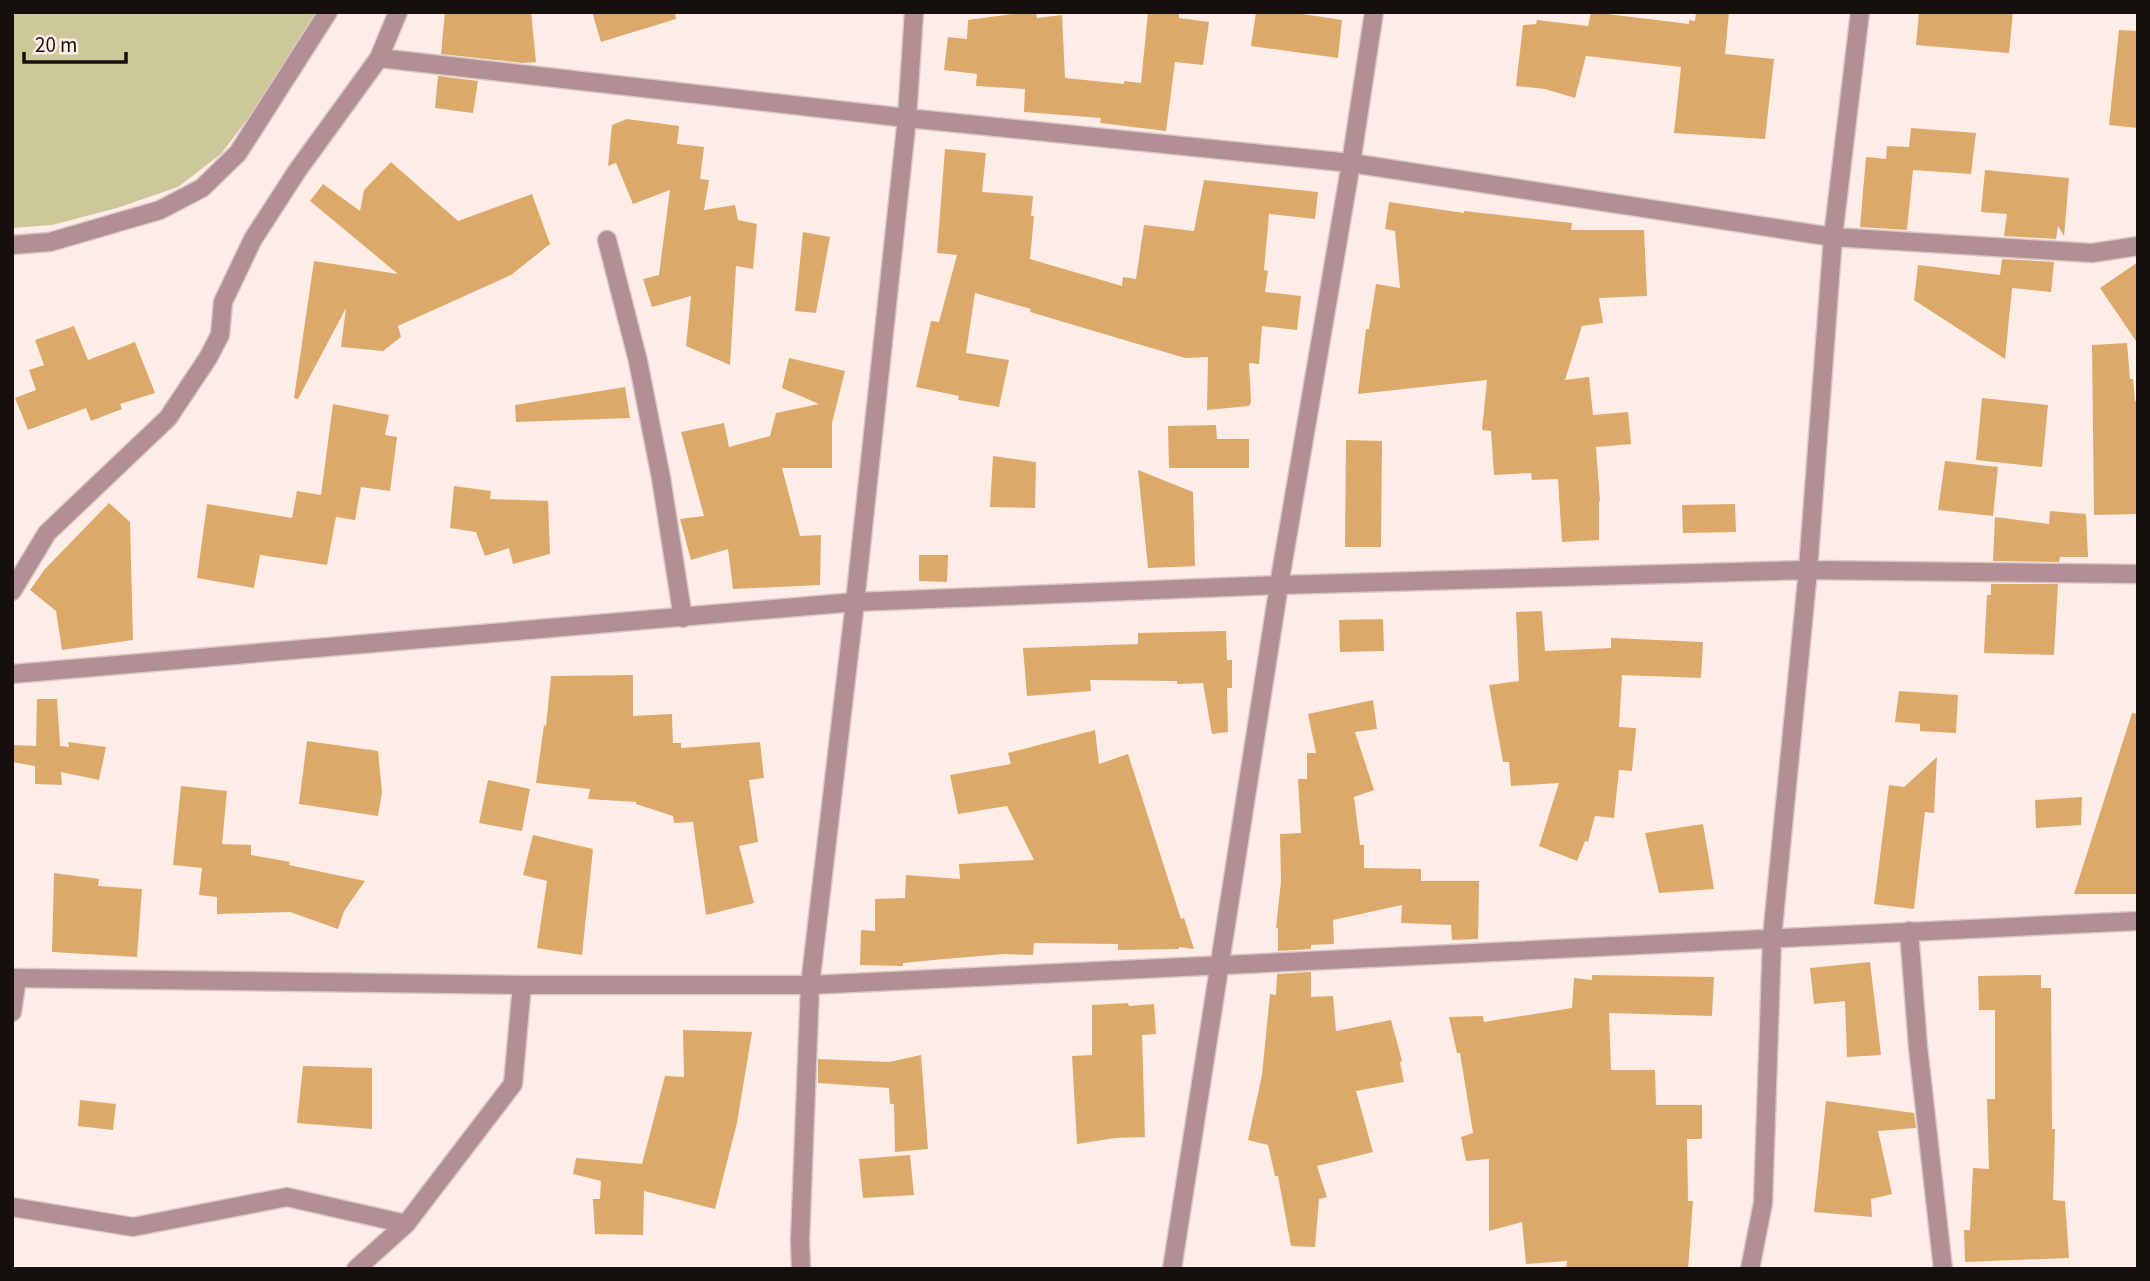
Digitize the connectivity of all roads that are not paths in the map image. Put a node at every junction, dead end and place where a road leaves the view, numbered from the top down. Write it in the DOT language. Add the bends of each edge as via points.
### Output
graph roads {
  1 [pos="328,12"];
  2 [pos="398,12"];
  3 [pos="914,12"];
  4 [pos="1374,12"];
  5 [pos="1860,12"];
  6 [pos="379,58"];
  7 [pos="907,118"];
  8 [pos="1351,163"];
  9 [pos="1833,237"];
  10 [pos="607,240"];
  11 [pos="12,245"];
  12 [pos="2138,246"];
  13 [pos="1808,570"];
  14 [pos="2138,574"];
  15 [pos="1279,585"];
  16 [pos="12,592"];
  17 [pos="855,602"];
  18 [pos="683,618"];
  19 [pos="12,674"];
  20 [pos="2138,921"];
  21 [pos="1909,932"];
  22 [pos="1772,937"];
  23 [pos="1221,965"];
  24 [pos="15,978"];
  25 [pos="522,985"];
  26 [pos="810,985"];
  27 [pos="12,1012"];
  28 [pos="12,1207"];
  29 [pos="406,1224"];
  30 [pos="356,1269"];
  31 [pos="801,1269"];
  32 [pos="1172,1269"];
  33 [pos="1749,1269"];
  34 [pos="1943,1269"];
  1 -- 11 [label="street" via="238,153 202,188 159,210 50,242"];
  2 -- 6 [label="street"];
  3 -- 7 [label="street"];
  4 -- 8 [label="street"];
  5 -- 9 [label="street"];
  6 -- 7 [label="street"];
  6 -- 16 [label="street" via="253,239 223,302 220,335 168,418 47,533"];
  7 -- 8 [label="street"];
  7 -- 17 [label="street"];
  8 -- 9 [label="street"];
  8 -- 15 [label="street"];
  9 -- 12 [label="street" via="2092,253"];
  9 -- 13 [label="street"];
  10 -- 18 [label="street" via="648,413"];
  13 -- 14 [label="street"];
  13 -- 15 [label="street"];
  13 -- 22 [label="street"];
  15 -- 17 [label="street"];
  15 -- 23 [label="street"];
  17 -- 18 [label="street"];
  17 -- 26 [label="street"];
  18 -- 19 [label="street"];
  20 -- 21 [label="street"];
  21 -- 22 [label="street"];
  21 -- 34 [label="street"];
  22 -- 23 [label="street"];
  22 -- 33 [label="street" via="1763,1203"];
  23 -- 26 [label="street"];
  23 -- 32 [label="street"];
  24 -- 25 [label="street"];
  24 -- 27 [label="street"];
  25 -- 26 [label="street"];
  25 -- 29 [label="street" via="513,1084"];
  26 -- 31 [label="street"];
  28 -- 29 [label="street" via="133,1227 287,1197"];
  29 -- 30 [label="street"];
}
